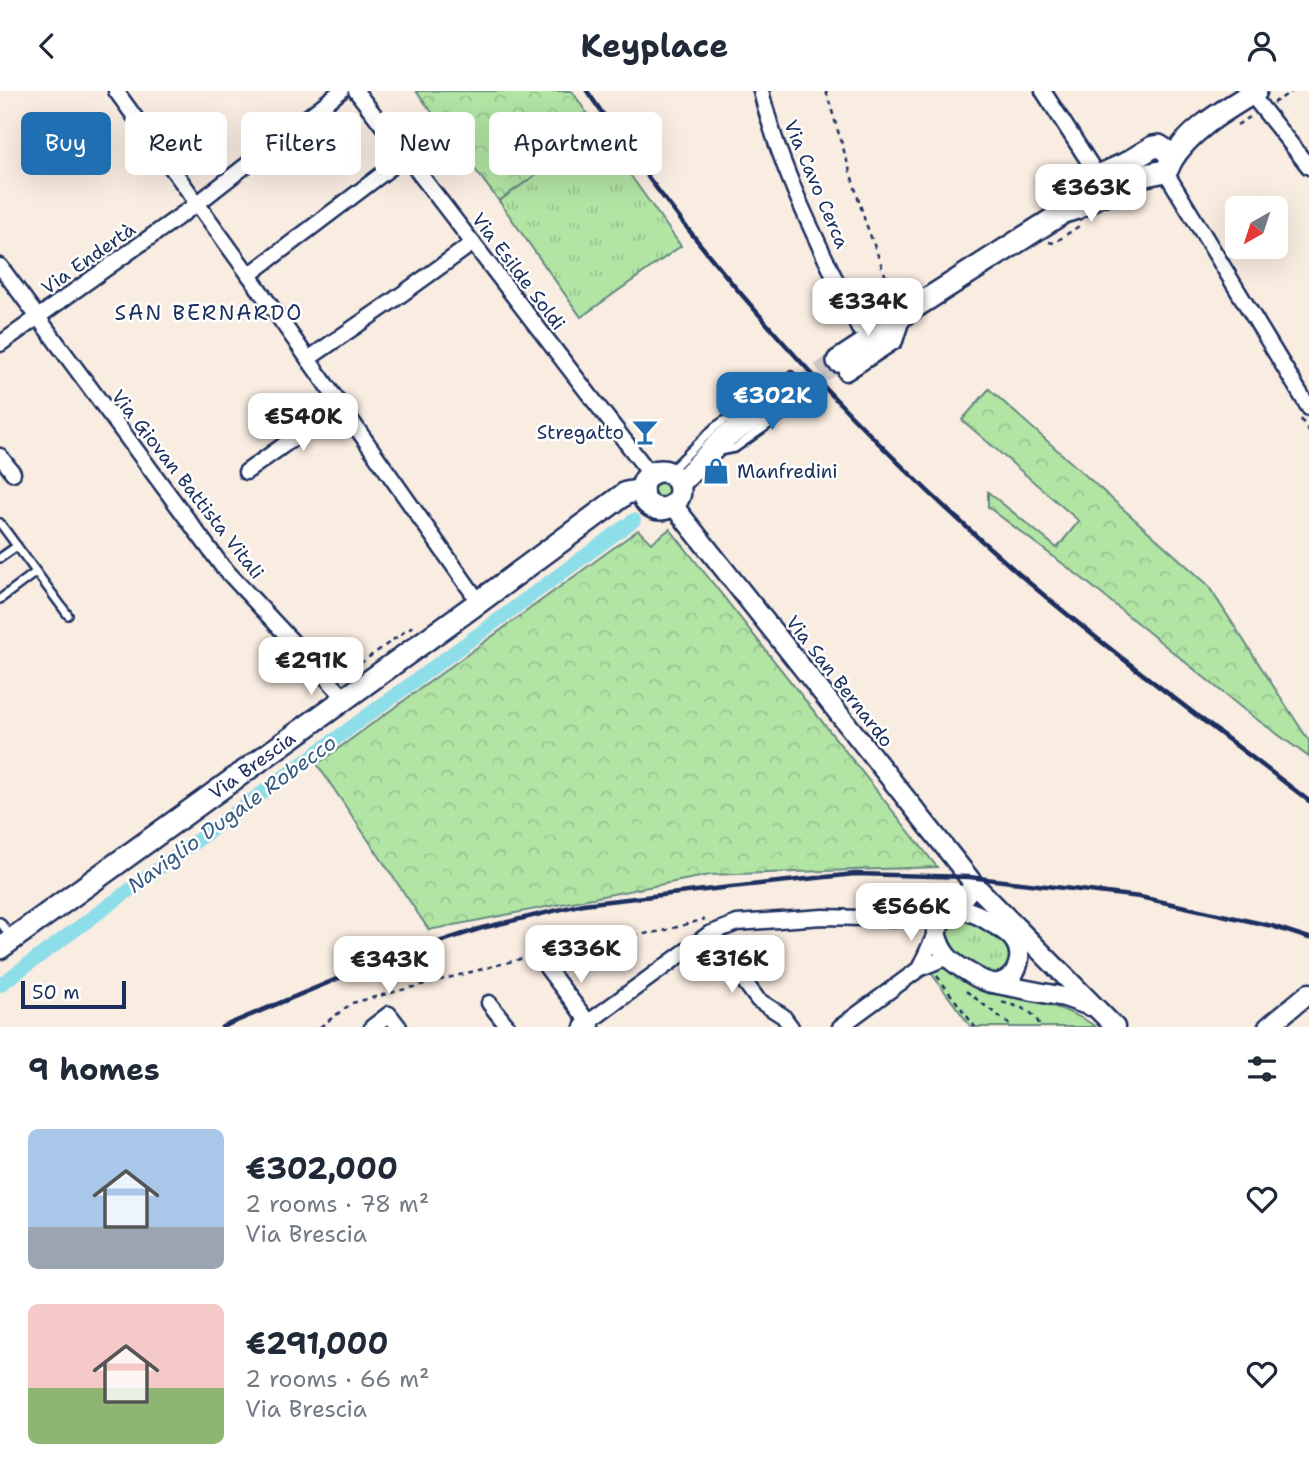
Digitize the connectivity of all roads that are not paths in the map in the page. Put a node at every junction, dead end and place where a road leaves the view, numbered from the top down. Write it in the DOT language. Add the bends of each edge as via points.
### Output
graph roads {
  1 [pos="116,91"];
  2 [pos="341,91"];
  3 [pos="356,91"];
  4 [pos="761,91"];
  5 [pos="1043,91"];
  6 [pos="1257,98"];
  7 [pos="375,116"];
  8 [pos="1165,160"];
  9 [pos="1309,167"];
  10 [pos="381,175"];
  11 [pos="421,175"];
  12 [pos="1096,185"];
  13 [pos="198,203"];
  14 [pos="473,243"];
  15 [pos="0,266"];
  16 [pos="249,275"];
  17 [pos="38,317"];
  18 [pos="859,329"];
  19 [pos="0,344"];
  20 [pos="308,359"];
  21 [pos="842,367"];
  22 [pos="795,391"];
  23 [pos="340,405"];
  24 [pos="1309,408"];
  25 [pos="709,454"];
  26 [pos="0,456"];
  27 [pos="246,472"];
  28 [pos="12,473"];
  29 [pos="663,485"];
  30 [pos="0,523"];
  31 [pos="17,546"];
  32 [pos="0,558"];
  33 [pos="36,572"];
  34 [pos="0,599"];
  35 [pos="479,602"];
  36 [pos="68,615"];
  37 [pos="345,698"];
  38 [pos="974,884"];
  39 [pos="943,921"];
  40 [pos="709,934"];
  41 [pos="4,936"];
  42 [pos="1014,940"];
  43 [pos="932,963"];
  44 [pos="547,968"];
  45 [pos="997,983"];
  46 [pos="1309,993"];
  47 [pos="489,1003"];
  48 [pos="1093,1007"];
  49 [pos="587,1025"];
  50 [pos="372,1027"];
  51 [pos="399,1027"];
  52 [pos="508,1027"];
  53 [pos="791,1027"];
  54 [pos="840,1027"];
  55 [pos="1115,1027"];
  56 [pos="1268,1027"];
  1 -- 13 [label="street"];
  2 -- 13 [label="street, Via Endertà"];
  3 -- 7 [label="street, Via Esilde Soldi"];
  4 -- 18 [label="street, Via Cavo Cerca" via="796,193"];
  5 -- 12 [label="street"];
  6 -- 8 [label="main road" via="1193,134"];
  6 -- 9 [label="street"];
  8 -- 12 [label="main road" via="1109,194"];
  8 -- 24 [label="street"];
  10 -- 16 [label="street"];
  11 -- 14 [label="street, Via Esilde Soldi"];
  12 -- 21 [label="main road" via="1077,208 904,314"];
  13 -- 16 [label="street"];
  13 -- 17 [label="street, Via Endertà"];
  14 -- 20 [label="street"];
  14 -- 29 [label="street, Via Esilde Soldi"];
  15 -- 17 [label="street, Via Giovan Battista Vitali"];
  16 -- 20 [label="street"];
  17 -- 19 [label="street, Via Endertà"];
  17 -- 37 [label="street, Via Giovan Battista Vitali" via="222,566"];
  20 -- 23 [label="street"];
  22 -- 25 [label="main road, Via Brescia" via="724,438"];
  23 -- 27 [label="street"];
  23 -- 35 [label="street"];
  25 -- 29 [label="main road, Via Brescia"];
  25 -- 29 [label="lane" via="735,448 809,395 791,376 715,427"];
  26 -- 28 [label="street"];
  29 -- 35 [label="main road, Via Brescia" via="626,493"];
  29 -- 38 [label="street, Via San Bernardo"];
  30 -- 31 [label="lane"];
  31 -- 32 [label="lane"];
  31 -- 33 [label="lane"];
  33 -- 34 [label="lane"];
  33 -- 36 [label="lane"];
  35 -- 37 [label="main road, Via Brescia"];
  37 -- 41 [label="main road, Via Brescia"];
  38 -- 39 [label="street"];
  38 -- 48 [label="street, Via San Bernardo"];
  39 -- 40 [label="street" via="822,917 737,923"];
  39 -- 42 [label="street" via="972,911"];
  39 -- 43 [label="street"];
  39 -- 43 [label="street"];
  40 -- 49 [label="street"];
  40 -- 53 [label="street" via="758,1000"];
  42 -- 45 [label="street" via="1020,954 1017,967 1008,979"];
  42 -- 48 [label="street"];
  43 -- 45 [label="street"];
  43 -- 54 [label="street"];
  44 -- 49 [label="street"];
  45 -- 48 [label="street"];
  46 -- 56 [label="street"];
  47 -- 52 [label="street"];
  48 -- 55 [label="street, Via San Bernardo"];
  50 -- 51 [label="street" via="389,1014"];
}
